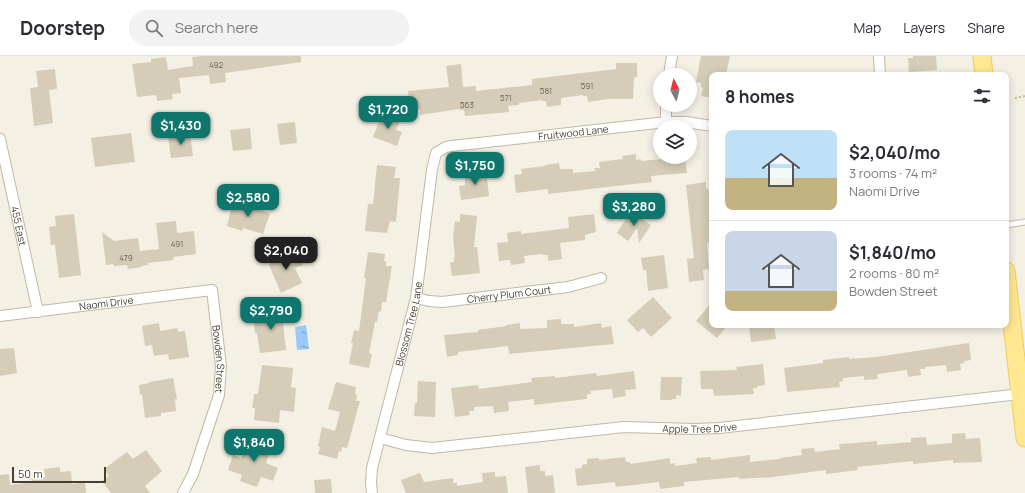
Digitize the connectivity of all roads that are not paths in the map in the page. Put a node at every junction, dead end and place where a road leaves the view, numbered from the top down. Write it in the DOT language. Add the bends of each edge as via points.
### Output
graph roads {
  1 [pos="672,56"];
  2 [pos="878,56"];
  3 [pos="982,56"];
  4 [pos="670,68"];
  5 [pos="880,72"];
  6 [pos="984,72"];
  7 [pos="653,123"];
  8 [pos="697,124"];
  9 [pos="709,126"];
  10 [pos="0,139"];
  11 [pos="436,153"];
  12 [pos="1025,222"];
  13 [pos="1009,225"];
  14 [pos="601,278"];
  15 [pos="212,290"];
  16 [pos="1009,297"];
  17 [pos="416,298"];
  18 [pos="38,312"];
  19 [pos="0,316"];
  20 [pos="1020,394"];
  21 [pos="380,438"];
  22 [pos="1025,438"];
  23 [pos="183,493"];
  24 [pos="372,493"];
  1 -- 4 [label="street"];
  2 -- 5 [label="street"];
  3 -- 6 [label="main road"];
  7 -- 11 [label="street, Fruitwood Lane" via="452,146"];
  8 -- 9 [label="street, Fruitwood Lane"];
  10 -- 18 [label="street, 455 East"];
  11 -- 17 [label="street, Blossom Tree Lane"];
  12 -- 13 [label="lane"];
  14 -- 17 [label="street, Cherry Plum Court" via="568,287 442,302"];
  15 -- 18 [label="street, Naomi Drive"];
  15 -- 23 [label="street, Bowden Street" via="222,366 219,395"];
  16 -- 20 [label="main road"];
  17 -- 21 [label="street, Blossom Tree Lane"];
  18 -- 19 [label="street, Naomi Drive"];
  20 -- 21 [label="street, Apple Tree Drive" via="719,428 616,427 432,448 406,446"];
  20 -- 22 [label="main road"];
  21 -- 24 [label="street, Blossom Tree Lane" via="372,468"];
}
